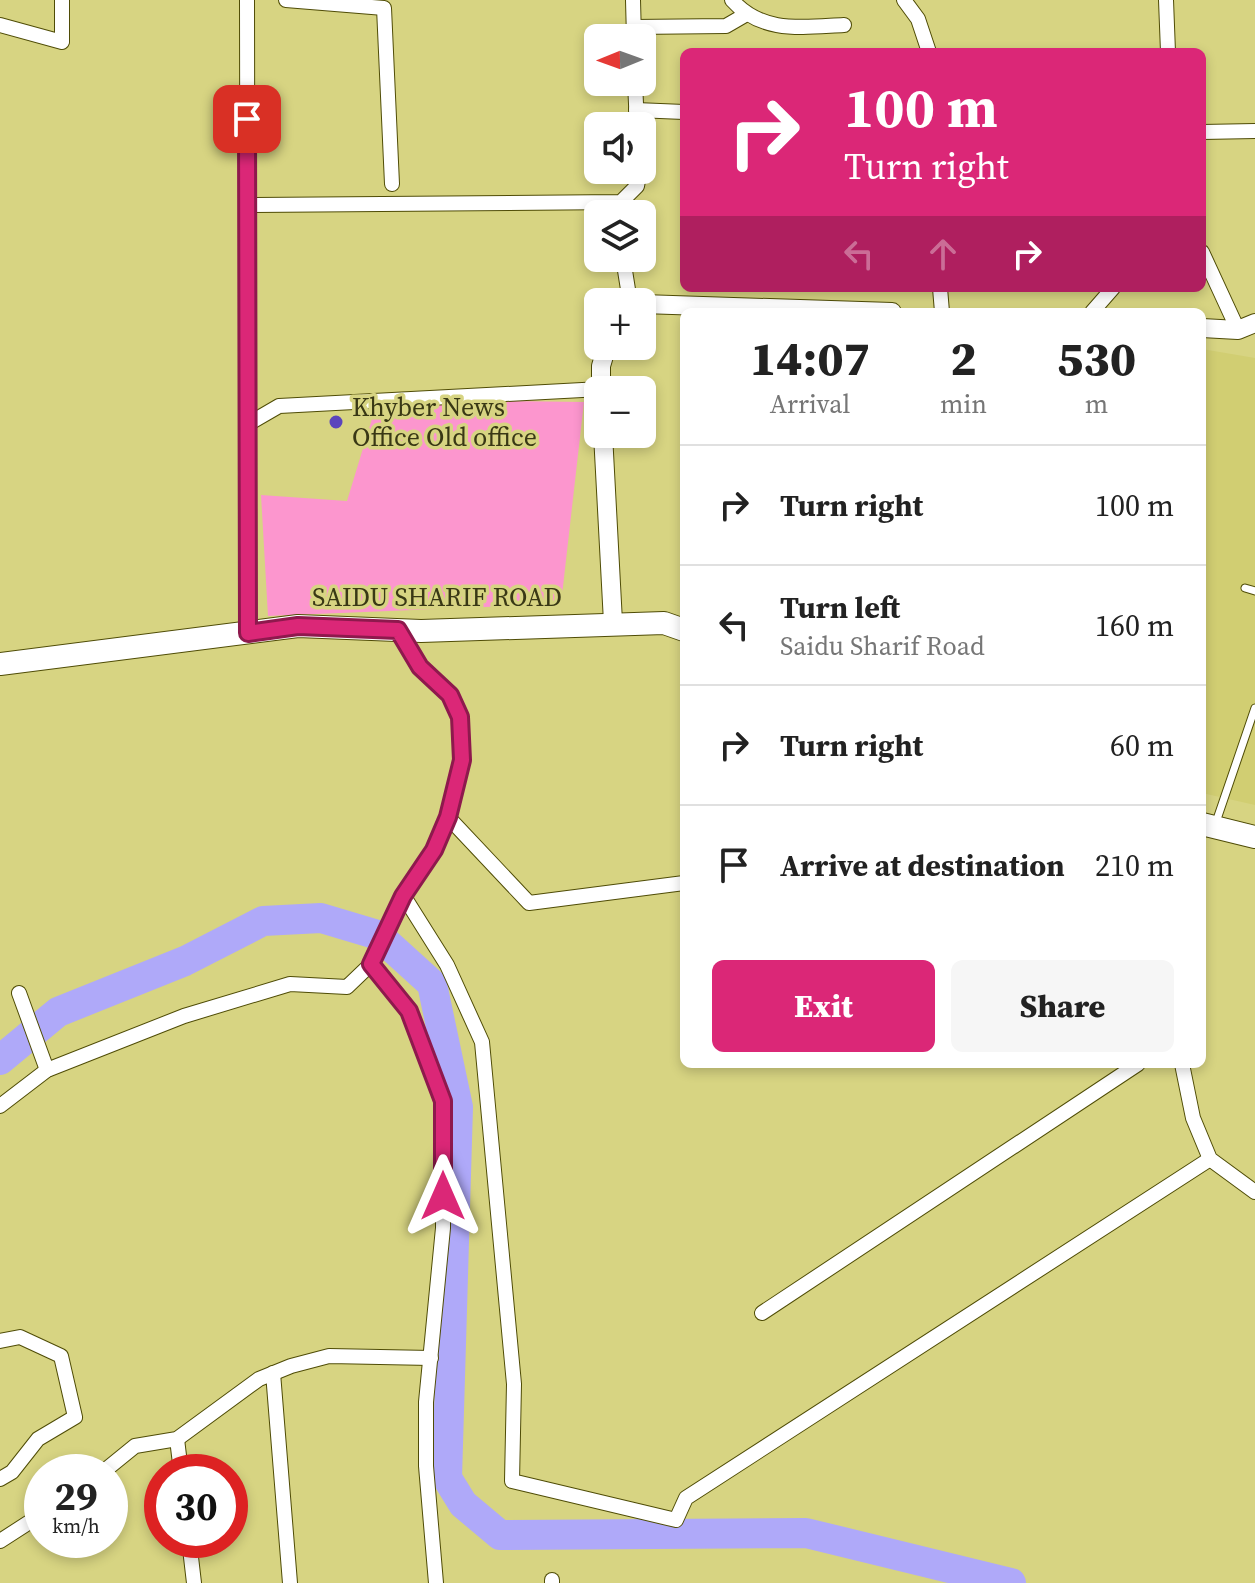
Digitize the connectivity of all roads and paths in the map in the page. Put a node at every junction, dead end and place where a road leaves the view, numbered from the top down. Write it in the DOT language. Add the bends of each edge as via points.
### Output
graph roads {
  1 [pos="62,0"];
  2 [pos="247,0"];
  3 [pos="286,0"];
  4 [pos="633,0"];
  5 [pos="732,0"];
  6 [pos="904,0"];
  7 [pos="1166,0"];
  8 [pos="745,15"];
  9 [pos="634,24"];
  10 [pos="0,25"];
  11 [pos="844,25"];
  12 [pos="656,31"];
  13 [pos="928,48"];
  14 [pos="1168,48"];
  15 [pos="636,96"];
  16 [pos="636,110"];
  17 [pos="680,112"];
  18 [pos="1255,131"];
  19 [pos="1206,132"];
  20 [pos="392,184"];
  21 [pos="247,205"];
  22 [pos="584,208"];
  23 [pos="1206,259"];
  24 [pos="1110,292"];
  25 [pos="656,304"];
  26 [pos="767,308"];
  27 [pos="1096,308"];
  28 [pos="1246,326"];
  29 [pos="1206,328"];
  30 [pos="584,391"];
  31 [pos="248,424"];
  32 [pos="604,448"];
  33 [pos="1245,588"];
  34 [pos="1255,591"];
  35 [pos="613,622"];
  36 [pos="680,629"];
  37 [pos="398,630"];
  38 [pos="248,633"];
  39 [pos="0,664"];
  40 [pos="1255,708"];
  41 [pos="448,817"];
  42 [pos="1208,826"];
  43 [pos="1255,837"];
  44 [pos="680,884"];
  45 [pos="403,895"];
  46 [pos="371,963"];
  47 [pos="19,993"];
  48 [pos="1132,1068"];
  49 [pos="1183,1068"];
  50 [pos="46,1069"];
  51 [pos="0,1106"];
  52 [pos="1210,1159"];
  53 [pos="1255,1192"];
  54 [pos="762,1313"];
  55 [pos="0,1341"];
  56 [pos="431,1358"];
  57 [pos="273,1373"];
  58 [pos="177,1439"];
  59 [pos="125,1454"];
  60 [pos="179,1454"];
  61 [pos="0,1479"];
  62 [pos="24,1526"];
  63 [pos="0,1541"];
  64 [pos="191,1558"];
  65 [pos="194,1583"];
  66 [pos="290,1583"];
  67 [pos="436,1583"];
  1 -- 10 [label="street" via="62,42"];
  2 -- 21 [label="street"];
  3 -- 20 [label="street" via="384,8"];
  4 -- 9 [label="street"];
  5 -- 8 [label="street"];
  6 -- 13 [label="street" via="918,19"];
  7 -- 14 [label="street"];
  8 -- 11 [label="street" via="780,28"];
  8 -- 12 [label="street" via="726,26"];
  15 -- 16 [label="street"];
  16 -- 17 [label="street"];
  18 -- 19 [label="street"];
  21 -- 22 [label="street"];
  21 -- 31 [label="street"];
  23 -- 28 [label="street"];
  24 -- 27 [label="street"];
  25 -- 26 [label="street"];
  28 -- 29 [label="street"];
  30 -- 31 [label="street" via="279,406"];
  31 -- 38 [label="street"];
  32 -- 35 [label="street"];
  33 -- 34 [label="lane"];
  35 -- 36 [label="main road, SAIDU SHARIF ROAD" via="664,623"];
  35 -- 37 [label="main road, SAIDU SHARIF ROAD"];
  37 -- 38 [label="main road, SAIDU SHARIF ROAD" via="298,626"];
  37 -- 41 [label="street" via="420,667 450,695 460,717 462,760"];
  38 -- 39 [label="main road, SAIDU SHARIF ROAD"];
  40 -- 42 [label="lane"];
  41 -- 44 [label="street" via="529,903"];
  41 -- 45 [label="street" via="434,850"];
  42 -- 43 [label="main road"];
  45 -- 46 [label="street"];
  45 -- 52 [label="street" via="447,965 482,1042 514,1384 512,1481 676,1520 686,1498"];
  46 -- 50 [label="street" via="347,987 290,984 184,1016"];
  46 -- 56 [label="street" via="409,1011 443,1101 443,1228"];
  47 -- 50 [label="street"];
  48 -- 54 [label="street"];
  49 -- 52 [label="street" via="1193,1118"];
  50 -- 51 [label="street"];
  52 -- 53 [label="street"];
  55 -- 61 [label="street" via="20,1337 61,1356 75,1417 38,1439"];
  56 -- 57 [label="street" via="329,1356"];
  56 -- 67 [label="street" via="426,1466"];
  57 -- 58 [label="street"];
  57 -- 66 [label="street"];
  58 -- 59 [label="street" via="135,1446"];
  58 -- 60 [label="street"];
  62 -- 63 [label="street"];
  64 -- 65 [label="street"];
}
